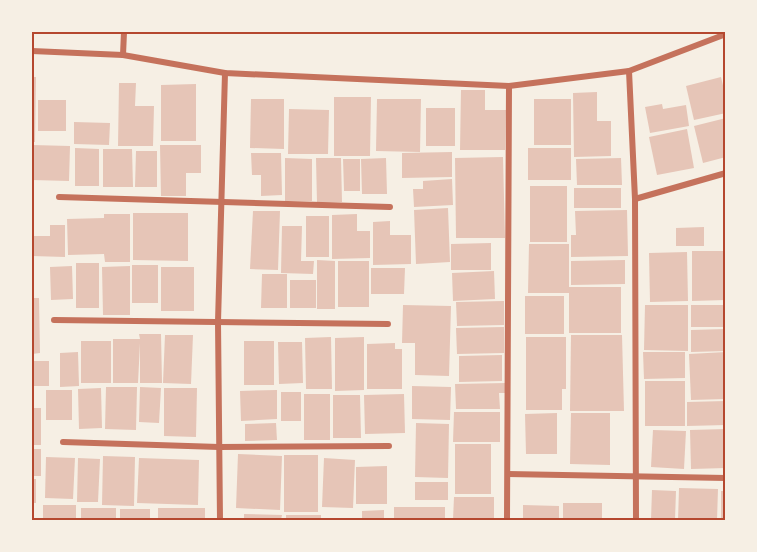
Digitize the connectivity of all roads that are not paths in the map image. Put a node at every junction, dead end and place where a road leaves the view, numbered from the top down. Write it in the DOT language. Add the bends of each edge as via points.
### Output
graph roads {
  1 [pos="124,32"];
  2 [pos="726,34"];
  3 [pos="32,51"];
  4 [pos="123,55"];
  5 [pos="629,71"];
  6 [pos="225,74"];
  7 [pos="508,86"];
  8 [pos="726,173"];
  9 [pos="59,197"];
  10 [pos="635,199"];
  11 [pos="220,203"];
  12 [pos="390,207"];
  13 [pos="54,320"];
  14 [pos="218,322"];
  15 [pos="388,324"];
  16 [pos="63,442"];
  17 [pos="389,446"];
  18 [pos="219,447"];
  19 [pos="508,474"];
  20 [pos="637,477"];
  21 [pos="726,478"];
  22 [pos="220,520"];
  23 [pos="507,520"];
  24 [pos="636,520"];
  1 -- 4 [label="street"];
  2 -- 5 [label="street"];
  3 -- 4 [label="street"];
  4 -- 6 [label="street"];
  5 -- 7 [label="street"];
  5 -- 10 [label="street"];
  6 -- 7 [label="street"];
  6 -- 11 [label="street"];
  7 -- 19 [label="street"];
  8 -- 10 [label="street"];
  9 -- 11 [label="street"];
  10 -- 20 [label="street"];
  11 -- 12 [label="street"];
  11 -- 14 [label="street"];
  13 -- 14 [label="street"];
  14 -- 15 [label="street"];
  14 -- 18 [label="street"];
  16 -- 18 [label="street"];
  17 -- 18 [label="street"];
  18 -- 22 [label="street"];
  19 -- 20 [label="street"];
  19 -- 23 [label="street"];
  20 -- 21 [label="street"];
  20 -- 24 [label="street"];
}
